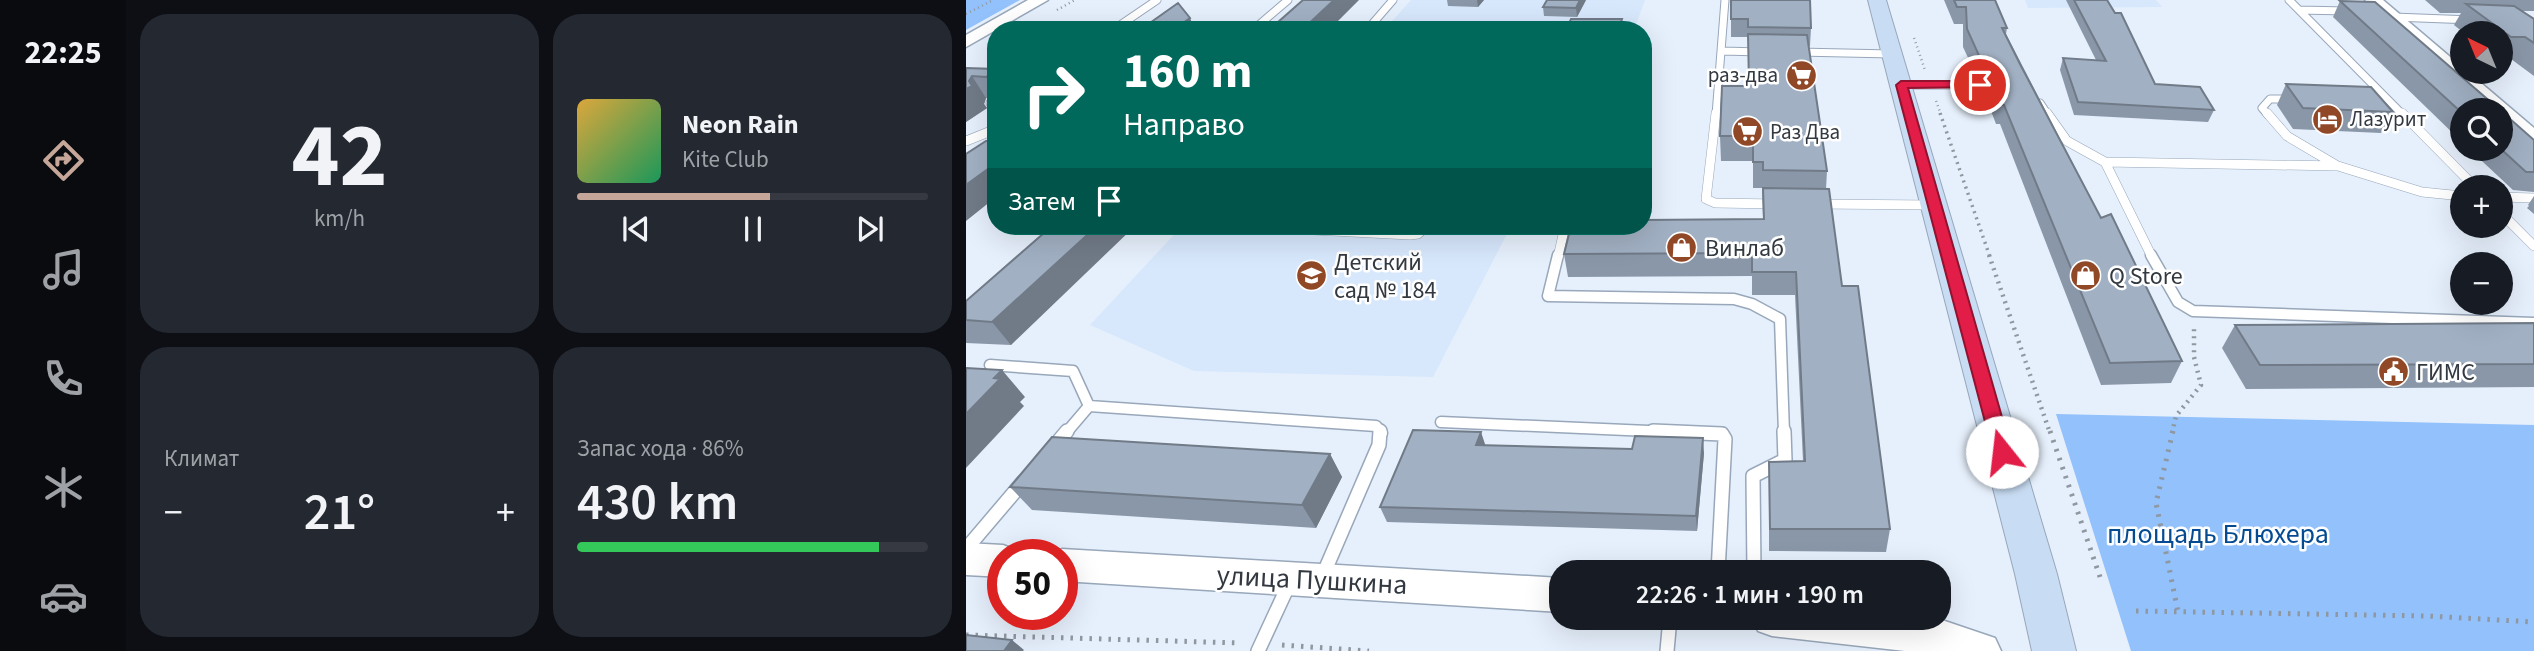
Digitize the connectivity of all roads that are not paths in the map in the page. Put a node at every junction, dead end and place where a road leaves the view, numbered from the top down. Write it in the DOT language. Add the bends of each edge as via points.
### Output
graph roads {
  1 [pos="1040,0"];
  2 [pos="1157,0"];
  3 [pos="1288,0"];
  4 [pos="1393,0"];
  5 [pos="1725,0"];
  6 [pos="1877,0"];
  7 [pos="2289,0"];
  8 [pos="2299,10"];
  9 [pos="2377,10"];
  10 [pos="2483,20"];
  11 [pos="1003,21"];
  12 [pos="1126,21"];
  13 [pos="1264,21"];
  14 [pos="1375,21"];
  15 [pos="987,30"];
  16 [pos="966,42"];
  17 [pos="1903,45"];
  18 [pos="1722,51"];
  19 [pos="1774,52"];
  20 [pos="1787,52"];
  21 [pos="1916,85"];
  22 [pos="1980,85"];
  23 [pos="2034,95"];
  24 [pos="2305,100"];
  25 [pos="987,133"];
  26 [pos="2534,139"];
  27 [pos="966,141"];
  28 [pos="2105,162"];
  29 [pos="2338,166"];
  30 [pos="2463,175"];
  31 [pos="2450,194"];
  32 [pos="2513,197"];
  33 [pos="2534,198"];
  34 [pos="1748,203"];
  35 [pos="1787,204"];
  36 [pos="1800,204"];
  37 [pos="1934,205"];
  38 [pos="1749,215"];
  39 [pos="2513,225"];
  40 [pos="1563,235"];
  41 [pos="2534,246"];
  42 [pos="2534,323"];
  43 [pos="990,365"];
  44 [pos="1089,405"];
  45 [pos="1441,422"];
  46 [pos="966,549"];
  47 [pos="966,559"];
  48 [pos="987,560"];
  49 [pos="1719,560"];
  50 [pos="1754,560"];
  51 [pos="1078,566"];
  52 [pos="1306,580"];
  53 [pos="1549,593"];
  54 [pos="1669,630"];
  55 [pos="1881,630"];
  56 [pos="1260,647"];
  57 [pos="1667,651"];
  58 [pos="1981,651"];
  59 [pos="2054,651"];
  1 -- 11 [label="street"];
  2 -- 12 [label="lane"];
  3 -- 13 [label="lane"];
  4 -- 14 [label="lane"];
  5 -- 18 [label="lane"];
  6 -- 17 [label="main road"];
  7 -- 8 [label="lane"];
  8 -- 9 [label="lane"];
  8 -- 30 [label="lane"];
  9 -- 10 [label="lane"];
  9 -- 26 [label="street"];
  15 -- 16 [label="street"];
  17 -- 20 [label="lane"];
  17 -- 21 [label="main road"];
  18 -- 19 [label="lane"];
  18 -- 34 [label="lane" via="1706,200"];
  21 -- 22 [label="lane"];
  21 -- 37 [label="main road"];
  23 -- 28 [label="lane" via="2063,138"];
  24 -- 29 [label="lane" via="2270,99 2262,108 2287,136"];
  25 -- 27 [label="lane"];
  28 -- 29 [label="lane"];
  28 -- 42 [label="lane" via="2168,288 2193,312"];
  29 -- 31 [label="lane" via="2422,192"];
  32 -- 33 [label="lane"];
  34 -- 35 [label="lane"];
  34 -- 38 [label="lane"];
  36 -- 37 [label="lane"];
  37 -- 59 [label="main road"];
  39 -- 41 [label="lane"];
  40 -- 50 [label="lane" via="1548,296 1734,299 1780,319 1785,457 1753,476"];
  43 -- 44 [label="lane" via="1073,371"];
  44 -- 46 [label="lane"];
  44 -- 52 [label="lane" via="1376,426 1381,433 1379,445"];
  45 -- 49 [label="lane" via="1722,434"];
  47 -- 48 [label="street"];
  51 -- 52 [label="street, улица Пушкина"];
  52 -- 53 [label="street, улица Пушкина"];
  52 -- 56 [label="lane"];
  54 -- 57 [label="lane"];
  55 -- 58 [label="street" via="1936,636"];
}
